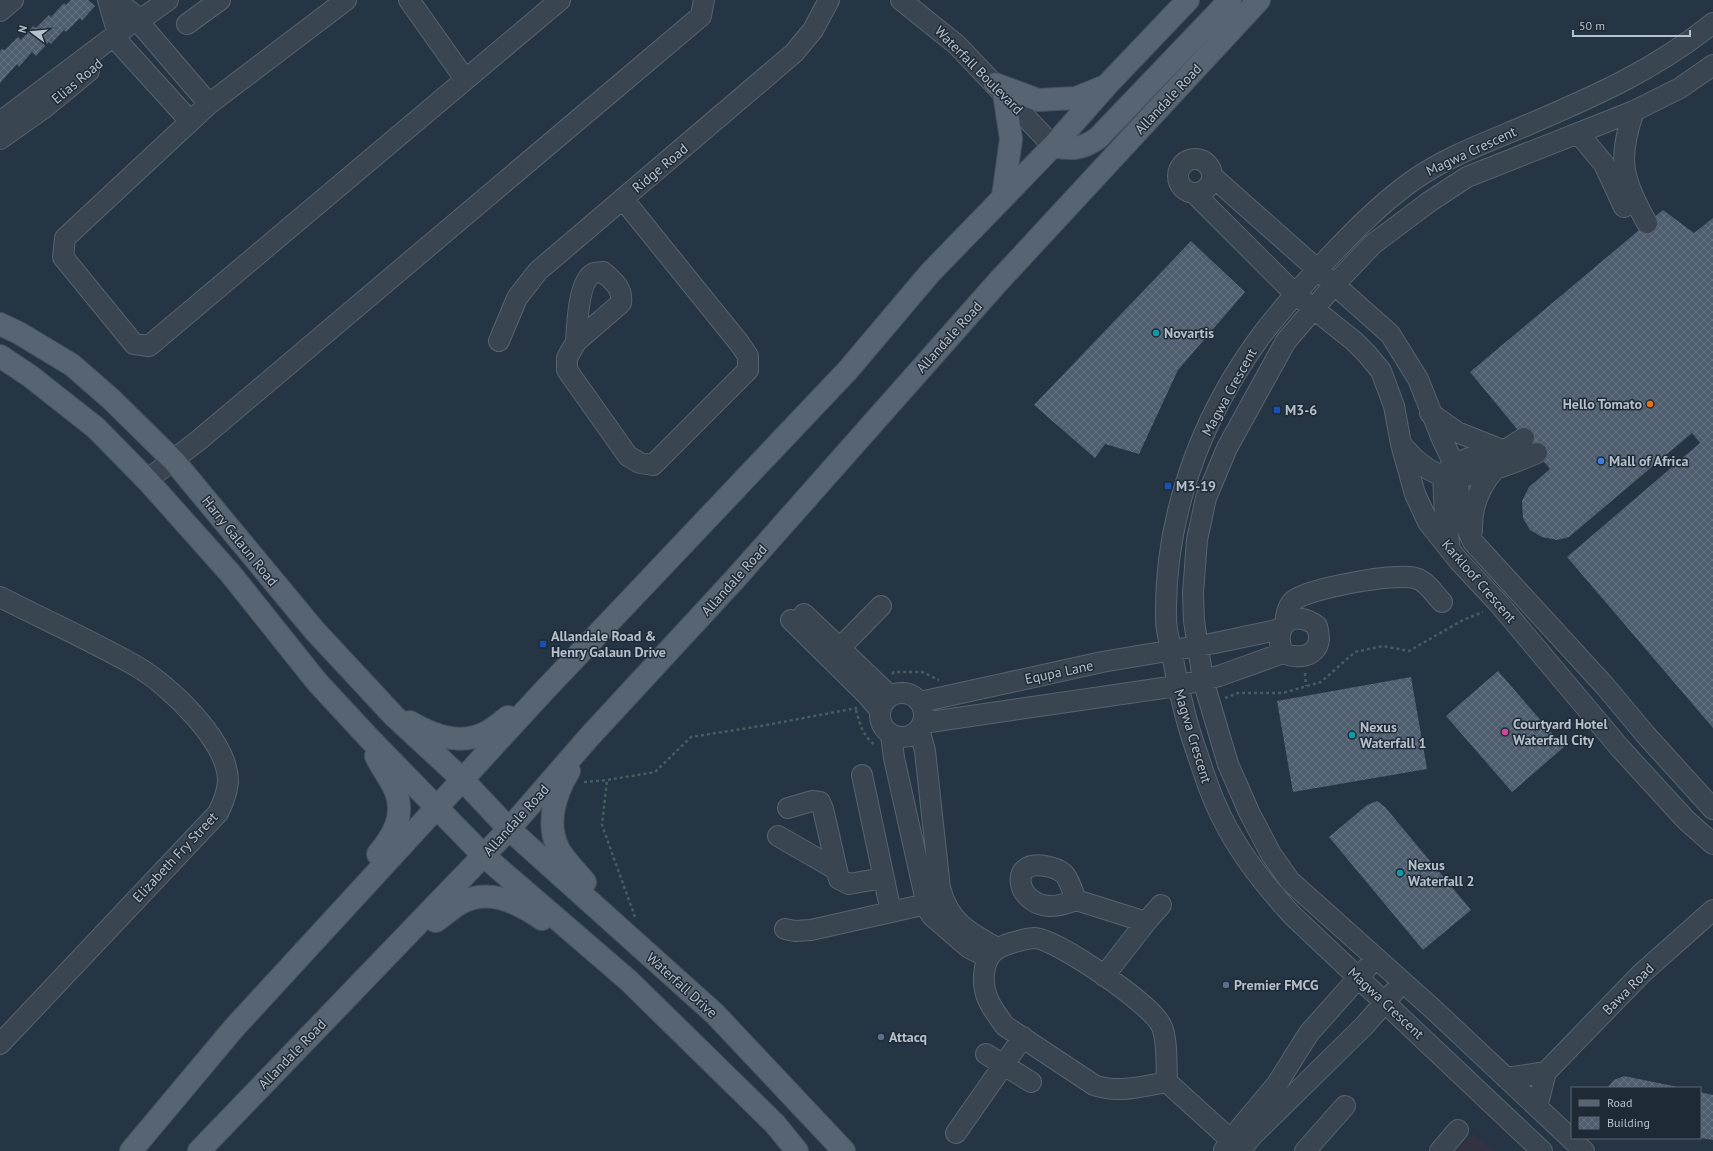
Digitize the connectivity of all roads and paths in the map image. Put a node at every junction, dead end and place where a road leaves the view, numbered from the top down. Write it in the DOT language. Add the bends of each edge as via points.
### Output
graph roads {
  1 [pos="14,0"];
  2 [pos="108,0"];
  3 [pos="116,0"];
  4 [pos="168,0"];
  5 [pos="220,0"];
  6 [pos="346,0"];
  7 [pos="409,0"];
  8 [pos="560,0"];
  9 [pos="704,0"];
  10 [pos="829,0"];
  11 [pos="901,0"];
  12 [pos="1188,0"];
  13 [pos="1230,0"];
  14 [pos="1259,0"];
  15 [pos="0,11"];
  16 [pos="143,20"];
  17 [pos="1713,23"];
  18 [pos="187,24"];
  19 [pos="119,39"];
  20 [pos="1713,65"];
  21 [pos="465,79"];
  22 [pos="1107,85"];
  23 [pos="1000,88"];
  24 [pos="209,104"];
  25 [pos="1634,111"];
  26 [pos="190,121"];
  27 [pos="0,122"];
  28 [pos="1579,134"];
  29 [pos="0,140"];
  30 [pos="1053,146"];
  31 [pos="1212,176"];
  32 [pos="1194,193"];
  33 [pos="1003,198"];
  34 [pos="623,199"];
  35 [pos="1317,271"];
  36 [pos="1334,284"];
  37 [pos="1295,294"];
  38 [pos="1314,308"];
  39 [pos="0,324"];
  40 [pos="500,341"];
  41 [pos="576,342"];
  42 [pos="0,356"];
  43 [pos="1430,413"];
  44 [pos="1524,438"];
  45 [pos="1401,444"];
  46 [pos="1502,450"];
  47 [pos="1537,453"];
  48 [pos="174,461"];
  49 [pos="1495,469"];
  50 [pos="1451,472"];
  51 [pos="147,480"];
  52 [pos="1473,542"];
  53 [pos="1450,549"];
  54 [pos="0,597"];
  55 [pos="1442,602"];
  56 [pos="1500,605"];
  57 [pos="881,606"];
  58 [pos="795,615"];
  59 [pos="1283,626"];
  60 [pos="1198,645"];
  61 [pos="1172,649"];
  62 [pos="834,653"];
  63 [pos="1283,653"];
  64 [pos="1203,680"];
  65 [pos="1177,686"];
  66 [pos="542,693"];
  67 [pos="1222,698"];
  68 [pos="861,702"];
  69 [pos="920,702"];
  70 [pos="885,703"];
  71 [pos="394,716"];
  72 [pos="921,726"];
  73 [pos="891,735"];
  74 [pos="590,736"];
  75 [pos="368,737"];
  76 [pos="894,758"];
  77 [pos="862,775"];
  78 [pos="462,780"];
  79 [pos="437,807"];
  80 [pos="788,808"];
  81 [pos="1713,808"];
  82 [pos="931,812"];
  83 [pos="907,818"];
  84 [pos="509,829"];
  85 [pos="778,836"];
  86 [pos="1713,844"];
  87 [pos="484,856"];
  88 [pos="837,870"];
  89 [pos="883,878"];
  90 [pos="1076,900"];
  91 [pos="935,902"];
  92 [pos="1161,905"];
  93 [pos="342,910"];
  94 [pos="1713,910"];
  95 [pos="891,912"];
  96 [pos="1146,922"];
  97 [pos="785,929"];
  98 [pos="630,937"];
  99 [pos="399,946"];
  100 [pos="992,953"];
  101 [pos="1377,958"];
  102 [pos="606,962"];
  103 [pos="1104,976"];
  104 [pos="1358,978"];
  105 [pos="1404,982"];
  106 [pos="1384,1002"];
  107 [pos="1023,1037"];
  108 [pos="0,1044"];
  109 [pos="986,1054"];
  110 [pos="1004,1066"];
  111 [pos="1546,1072"];
  112 [pos="1506,1078"];
  113 [pos="1031,1082"];
  114 [pos="1167,1082"];
  115 [pos="1345,1106"];
  116 [pos="1537,1107"];
  117 [pos="1458,1130"];
  118 [pos="956,1133"];
  119 [pos="1571,1139"];
  120 [pos="1571,1139"];
  121 [pos="1236,1148"];
  122 [pos="131,1151"];
  123 [pos="199,1151"];
  124 [pos="797,1151"];
  125 [pos="844,1151"];
  126 [pos="1305,1151"];
  127 [pos="1440,1151"];
  128 [pos="1542,1151"];
  129 [pos="1584,1151"];
  1 -- 15 [label="street"];
  2 -- 19 [label="street"];
  3 -- 16 [label="street"];
  4 -- 16 [label="street, Elias Road"];
  5 -- 18 [label="street"];
  6 -- 24 [label="street"];
  7 -- 21 [label="street"];
  8 -- 21 [label="street"];
  9 -- 48 [label="street" via="701,16"];
  10 -- 34 [label="street, Ridge Road" via="813,30 794,53"];
  11 -- 23 [label="street, Waterfall Boulevard" via="957,45"];
  12 -- 22 [label="main road"];
  13 -- 30 [label="main road" via="1098,138 1075,149"];
  14 -- 74 [label="main road, Allandale Road" via="997,283 735,580"];
  16 -- 19 [label="street, Elias Road"];
  16 -- 24 [label="street"];
  17 -- 35 [label="street, Magwa Crescent" via="1686,45 1652,67 1602,93 1448,160 1415,179 1385,201"];
  19 -- 26 [label="street"];
  19 -- 27 [label="street, Elias Road"];
  19 -- 29 [label="street, Elias Road" via="44,108"];
  20 -- 25 [label="street, Magwa Crescent" via="1680,88"];
  21 -- 26 [label="street" via="150,346 134,344 63,257 65,238"];
  22 -- 23 [label="main road" via="1076,98 1038,100"];
  22 -- 30 [label="main road"];
  23 -- 30 [label="street, Waterfall Boulevard"];
  23 -- 33 [label="main road" via="1011,139"];
  24 -- 26 [label="street"];
  25 -- 28 [label="street, Magwa Crescent"];
  25 -- 28 [label="street" via="1624,146 1623,162 1642,228 1604,164"];
  28 -- 36 [label="street, Magwa Crescent" via="1467,177 1428,202 1373,244"];
  30 -- 33 [label="main road"];
  31 -- 32 [label="street" via="1208,187"];
  31 -- 32 [label="street" via="1204,162 1193,160 1183,165 1179,175 1181,185"];
  31 -- 35 [label="street, Karkloof Crescent"];
  32 -- 37 [label="street, Karkloof Crescent"];
  33 -- 66 [label="main road" via="930,273 848,370"];
  34 -- 40 [label="street, Ridge Road" via="538,271 517,298"];
  34 -- 41 [label="street" via="740,344 748,356 748,370 653,465 640,463 628,456 567,370 567,358"];
  35 -- 36 [label="street, Karkloof Crescent"];
  35 -- 37 [label="street, Magwa Crescent"];
  36 -- 38 [label="street, Magwa Crescent"];
  36 -- 43 [label="street, Karkloof Crescent" via="1390,334 1418,379"];
  37 -- 38 [label="street, Karkloof Crescent"];
  37 -- 61 [label="street, Magwa Crescent" via="1235,374 1214,412 1192,462 1175,521 1168,574 1166,622"];
  38 -- 45 [label="street, Karkloof Crescent" via="1354,341 1381,371 1394,406"];
  38 -- 60 [label="street, Magwa Crescent" via="1286,341 1227,448 1206,498 1197,540 1193,593 1194,628"];
  39 -- 48 [label="main road, Harry Galaun Road" via="72,365"];
  42 -- 51 [label="main road, Harry Galaun Road" via="96,428"];
  43 -- 46 [label="street" via="1457,432"];
  43 -- 50 [label="street, Karkloof Crescent"];
  44 -- 46 [label="street"];
  45 -- 50 [label="street" via="1428,468"];
  45 -- 53 [label="street, Karkloof Crescent" via="1415,494 1428,522"];
  46 -- 50 [label="street" via="1469,458"];
  47 -- 49 [label="street"];
  48 -- 51 [label="street"];
  48 -- 71 [label="main road, Harry Galaun Road" via="314,630"];
  49 -- 50 [label="street"];
  49 -- 52 [label="street" via="1484,482 1475,500 1472,518"];
  50 -- 52 [label="street, Karkloof Crescent" via="1464,522"];
  50 -- 53 [label="street" via="1445,516"];
  51 -- 75 [label="main road, Harry Galaun Road" via="230,573 317,682"];
  52 -- 81 [label="street, Karkloof Crescent"];
  53 -- 56 [label="street, Karkloof Crescent"];
  54 -- 108 [label="street, Elizabeth Fry Street" via="137,666 161,684 196,718 210,736 222,754 228,781 225,798 218,814"];
  55 -- 59 [label="street" via="1425,583 1405,577 1343,584 1298,598 1288,609"];
  56 -- 67 [label="path" via="1463,620 1409,651 1383,646 1355,652 1321,682 1283,693 1238,693"];
  56 -- 86 [label="street, Karkloof Crescent" via="1620,748 1686,820"];
  57 -- 62 [label="street"];
  58 -- 62 [label="street"];
  59 -- 60 [label="street, Equpa Lane" via="1215,644"];
  59 -- 63 [label="street" via="1279,644"];
  59 -- 63 [label="street" via="1294,618 1308,619 1317,626 1319,640 1313,651 1304,657 1293,657"];
  60 -- 61 [label="street, Equpa Lane"];
  60 -- 64 [label="street, Magwa Crescent"];
  61 -- 65 [label="street, Magwa Crescent"];
  61 -- 69 [label="street, Equpa Lane"];
  62 -- 68 [label="street"];
  62 -- 70 [label="street"];
  63 -- 64 [label="street, Equpa Lane"];
  64 -- 65 [label="street, Equpa Lane"];
  64 -- 101 [label="street, Magwa Crescent" via="1228,764 1272,854 1290,881"];
  65 -- 72 [label="street, Equpa Lane"];
  65 -- 104 [label="street, Magwa Crescent" via="1184,718 1213,800 1240,850 1262,882 1293,916"];
  66 -- 71 [label="main road" via="487,732 458,739 445,738"];
  66 -- 78 [label="main road"];
  68 -- 70 [label="street"];
  68 -- 76 [label="path" via="861,728 866,737"];
  68 -- 98 [label="path" via="691,737 655,772 606,780 602,825 639,926"];
  69 -- 70 [label="street" via="908,694 901,693"];
  69 -- 72 [label="street" via="924,712"];
  70 -- 73 [label="street" via="881,725"];
  71 -- 78 [label="main road, Harry Galaun Road"];
  72 -- 73 [label="street" via="906,737"];
  72 -- 82 [label="street"];
  73 -- 76 [label="street"];
  74 -- 84 [label="main road, Allandale Road"];
  74 -- 98 [label="main road" via="562,783 552,817 554,836 558,849"];
  75 -- 79 [label="main road, Harry Galaun Road"];
  75 -- 93 [label="main road" via="395,791 399,802 399,815 393,835 360,877"];
  76 -- 83 [label="street"];
  77 -- 89 [label="street"];
  78 -- 79 [label="main road"];
  78 -- 84 [label="main road, Harry Galaun Road"];
  79 -- 87 [label="main road, Harry Galaun Road"];
  79 -- 93 [label="main road"];
  80 -- 88 [label="street" via="812,801 820,802"];
  82 -- 83 [label="street"];
  82 -- 91 [label="street" via="940,888"];
  83 -- 91 [label="street"];
  84 -- 87 [label="main road, Allandale Road"];
  84 -- 98 [label="main road, Waterfall Drive"];
  85 -- 88 [label="street"];
  87 -- 99 [label="main road, Allandale Road"];
  87 -- 102 [label="main road"];
  88 -- 89 [label="street" via="839,879 849,884"];
  89 -- 95 [label="street"];
  90 -- 96 [label="street"];
  91 -- 95 [label="street"];
  91 -- 100 [label="street" via="932,916 939,923 969,948"];
  92 -- 96 [label="street"];
  93 -- 122 [label="main road" via="234,1028"];
  94 -- 111 [label="street, Bawa Road" via="1642,973"];
  95 -- 97 [label="street" via="810,930"];
  96 -- 103 [label="street"];
  98 -- 125 [label="main road, Waterfall Drive" via="715,1014"];
  99 -- 102 [label="main road" via="460,904 474,898 492,896 525,908"];
  99 -- 123 [label="main road, Allandale Road"];
  100 -- 103 [label="street" via="1026,939 1045,940"];
  100 -- 107 [label="street" via="983,983 985,995 1005,1026"];
  101 -- 104 [label="street"];
  101 -- 105 [label="street, Magwa Crescent"];
  102 -- 124 [label="main road" via="628,980 764,1114"];
  103 -- 114 [label="street" via="1154,1014 1162,1026"];
  104 -- 106 [label="street, Magwa Crescent"];
  104 -- 121 [label="street" via="1309,1033"];
  105 -- 106 [label="street"];
  105 -- 112 [label="street, Magwa Crescent"];
  106 -- 121 [label="street" via="1364,1026 1252,1136"];
  106 -- 128 [label="street, Magwa Crescent"];
  107 -- 110 [label="street"];
  107 -- 114 [label="street" via="1094,1085 1106,1089 1123,1090"];
  109 -- 110 [label="street"];
  110 -- 113 [label="street"];
  110 -- 118 [label="street"];
  111 -- 112 [label="street"];
  111 -- 116 [label="street"];
  112 -- 116 [label="street, Magwa Crescent"];
  114 -- 121 [label="street"];
  115 -- 126 [label="street"];
  116 -- 119 [label="street, Magwa Crescent"];
  117 -- 127 [label="street"];
  120 -- 129 [label="street, Magwa Crescent"];
}
